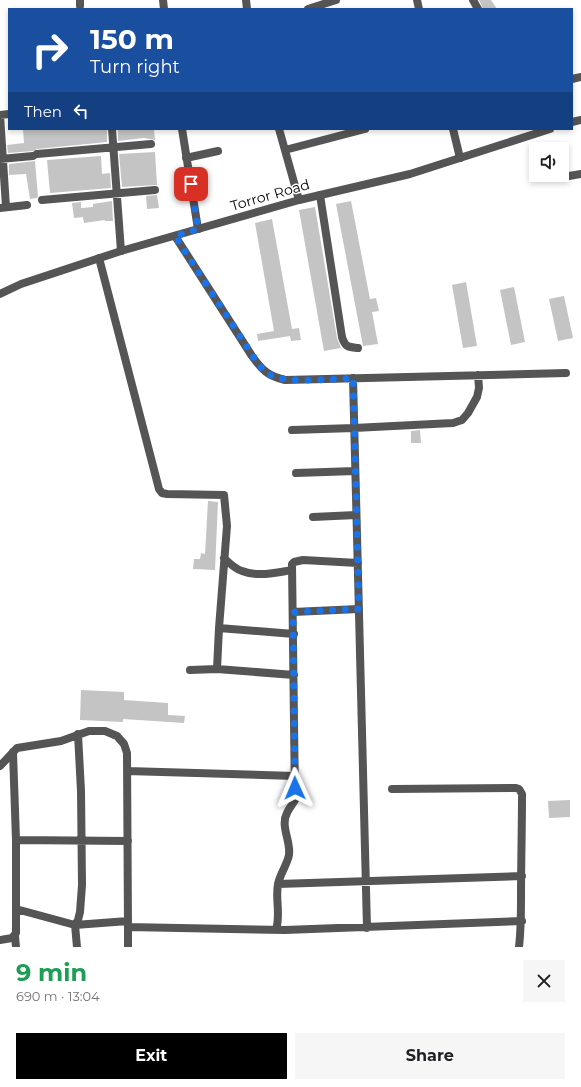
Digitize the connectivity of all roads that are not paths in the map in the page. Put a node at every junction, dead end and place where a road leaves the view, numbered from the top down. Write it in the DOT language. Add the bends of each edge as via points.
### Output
graph roads {
  1 [pos="336,0"];
  2 [pos="311,8"];
  3 [pos="0,115"];
  4 [pos="112,130"];
  5 [pos="182,130"];
  6 [pos="279,130"];
  7 [pos="361,130"];
  8 [pos="452,130"];
  9 [pos="534,131"];
  10 [pos="151,144"];
  11 [pos="113,148"];
  12 [pos="285,150"];
  13 [pos="218,151"];
  14 [pos="1,158"];
  15 [pos="186,158"];
  16 [pos="460,158"];
  17 [pos="581,174"];
  18 [pos="569,176"];
  19 [pos="155,190"];
  20 [pos="117,193"];
  21 [pos="320,195"];
  22 [pos="42,200"];
  23 [pos="300,200"];
  24 [pos="28,205"];
  25 [pos="3,208"];
  26 [pos="198,229"];
  27 [pos="175,236"];
  28 [pos="121,251"];
  29 [pos="99,258"];
  30 [pos="0,294"];
  31 [pos="358,348"];
  32 [pos="566,373"];
  33 [pos="478,375"];
  34 [pos="353,378"];
  35 [pos="354,428"];
  36 [pos="292,430"];
  37 [pos="355,471"];
  38 [pos="296,473"];
  39 [pos="356,515"];
  40 [pos="313,517"];
  41 [pos="224,558"];
  42 [pos="358,563"];
  43 [pos="292,570"];
  44 [pos="359,609"];
  45 [pos="293,612"];
  46 [pos="219,628"];
  47 [pos="294,634"];
  48 [pos="217,669"];
  49 [pos="190,670"];
  50 [pos="294,675"];
  51 [pos="78,734"];
  52 [pos="13,752"];
  53 [pos="0,766"];
  54 [pos="127,771"];
  55 [pos="294,776"];
  56 [pos="392,789"];
  57 [pos="16,840"];
  58 [pos="81,841"];
  59 [pos="128,841"];
  60 [pos="522,876"];
  61 [pos="366,882"];
  62 [pos="278,884"];
  63 [pos="16,909"];
  64 [pos="522,921"];
  65 [pos="75,924"];
  66 [pos="128,924"];
  67 [pos="367,928"];
  68 [pos="276,930"];
  69 [pos="15,936"];
  70 [pos="0,940"];
  71 [pos="16,947"];
  72 [pos="77,947"];
  73 [pos="128,947"];
  74 [pos="519,947"];
  1 -- 2 [label="street"];
  3 -- 14 [label="street"];
  4 -- 11 [label="street"];
  5 -- 15 [label="street"];
  6 -- 12 [label="street"];
  7 -- 12 [label="street"];
  8 -- 16 [label="street"];
  9 -- 16 [label="street, Torror Road"];
  10 -- 11 [label="street"];
  11 -- 14 [label="street"];
  11 -- 20 [label="street"];
  12 -- 23 [label="street"];
  13 -- 15 [label="street"];
  14 -- 25 [label="street"];
  15 -- 26 [label="street"];
  16 -- 21 [label="street, Torror Road" via="410,174"];
  17 -- 18 [label="street"];
  19 -- 20 [label="street"];
  20 -- 22 [label="street"];
  20 -- 28 [label="street"];
  21 -- 23 [label="street, Torror Road"];
  21 -- 31 [label="street" via="342,337 348,346"];
  23 -- 26 [label="street, Torror Road"];
  24 -- 25 [label="street"];
  26 -- 27 [label="street, Torror Road"];
  27 -- 28 [label="street, Torror Road"];
  27 -- 34 [label="street" via="252,356 265,372 286,380"];
  28 -- 29 [label="street, Torror Road"];
  29 -- 30 [label="street, Torror Road" via="21,284"];
  29 -- 41 [label="street" via="159,489 167,494 224,495 227,526"];
  32 -- 33 [label="street"];
  33 -- 34 [label="street"];
  33 -- 35 [label="street" via="477,398 462,420 453,423"];
  34 -- 35 [label="street"];
  35 -- 36 [label="street"];
  35 -- 37 [label="street"];
  37 -- 38 [label="street"];
  37 -- 39 [label="street"];
  39 -- 40 [label="street"];
  39 -- 42 [label="street"];
  41 -- 43 [label="street" via="241,571 251,573"];
  41 -- 46 [label="street"];
  42 -- 43 [label="street" via="297,560 292,564"];
  42 -- 44 [label="street"];
  43 -- 45 [label="street"];
  44 -- 45 [label="street"];
  44 -- 61 [label="street"];
  45 -- 47 [label="street"];
  46 -- 47 [label="street"];
  46 -- 48 [label="street"];
  47 -- 50 [label="street"];
  48 -- 49 [label="street"];
  48 -- 50 [label="street"];
  50 -- 55 [label="street"];
  51 -- 52 [label="street" via="60,741 23,746"];
  51 -- 54 [label="street" via="105,731 117,736 127,753"];
  51 -- 58 [label="street"];
  52 -- 53 [label="street"];
  52 -- 57 [label="street"];
  54 -- 55 [label="street"];
  54 -- 59 [label="street"];
  55 -- 62 [label="street" via="295,800 284,821 289,854"];
  56 -- 60 [label="street" via="519,789 522,794"];
  57 -- 58 [label="street"];
  57 -- 63 [label="street"];
  58 -- 59 [label="street"];
  58 -- 65 [label="street" via="82,885 80,912"];
  59 -- 66 [label="street"];
  60 -- 61 [label="street"];
  60 -- 64 [label="street"];
  61 -- 62 [label="street"];
  61 -- 67 [label="street"];
  62 -- 68 [label="street" via="279,921"];
  63 -- 65 [label="street"];
  63 -- 69 [label="street"];
  64 -- 67 [label="street"];
  64 -- 74 [label="street"];
  65 -- 66 [label="street"];
  65 -- 72 [label="street"];
  66 -- 68 [label="street"];
  66 -- 73 [label="street"];
  67 -- 68 [label="street"];
  69 -- 70 [label="street"];
  69 -- 71 [label="street"];
}
